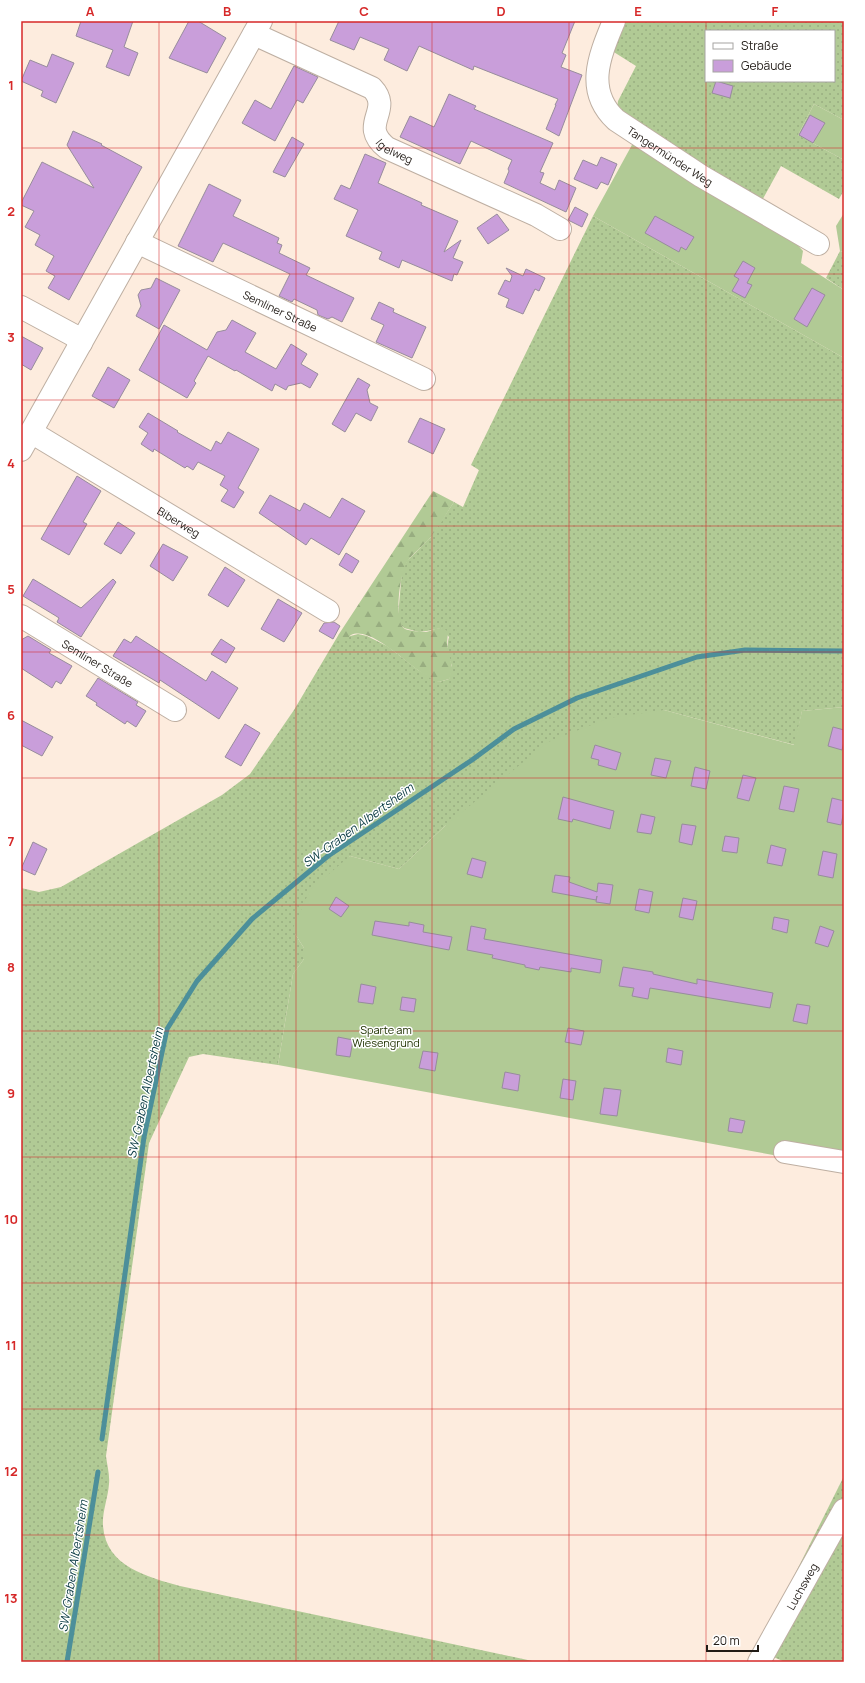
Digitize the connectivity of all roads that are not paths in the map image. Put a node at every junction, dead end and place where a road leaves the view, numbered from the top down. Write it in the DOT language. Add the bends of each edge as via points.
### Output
graph roads {
  1 [pos="614,21"];
  2 [pos="257,27"];
  3 [pos="560,229"];
  4 [pos="137,242"];
  5 [pos="818,244"];
  6 [pos="21,307"];
  7 [pos="81,343"];
  8 [pos="424,379"];
  9 [pos="26,441"];
  10 [pos="328,611"];
  11 [pos="21,616"];
  12 [pos="175,710"];
  13 [pos="785,1152"];
  14 [pos="844,1162"];
  15 [pos="844,1510"];
  16 [pos="759,1662"];
  1 -- 5 [label="street, Tangermünder Weg" via="598,65 597,87 607,112 701,176"];
  2 -- 3 [label="street, Igelweg" via="372,88 380,111 374,124 374,132 378,141 387,148 536,215"];
  2 -- 4 [label="street"];
  4 -- 7 [label="street"];
  4 -- 8 [label="street, Semliner Straße"];
  6 -- 7 [label="street" via="73,335"];
  7 -- 9 [label="street"];
  9 -- 10 [label="street, Biberweg"];
  11 -- 12 [label="street, Semliner Straße"];
  13 -- 14 [label="street"];
  15 -- 16 [label="street, Luchsweg"];
}
